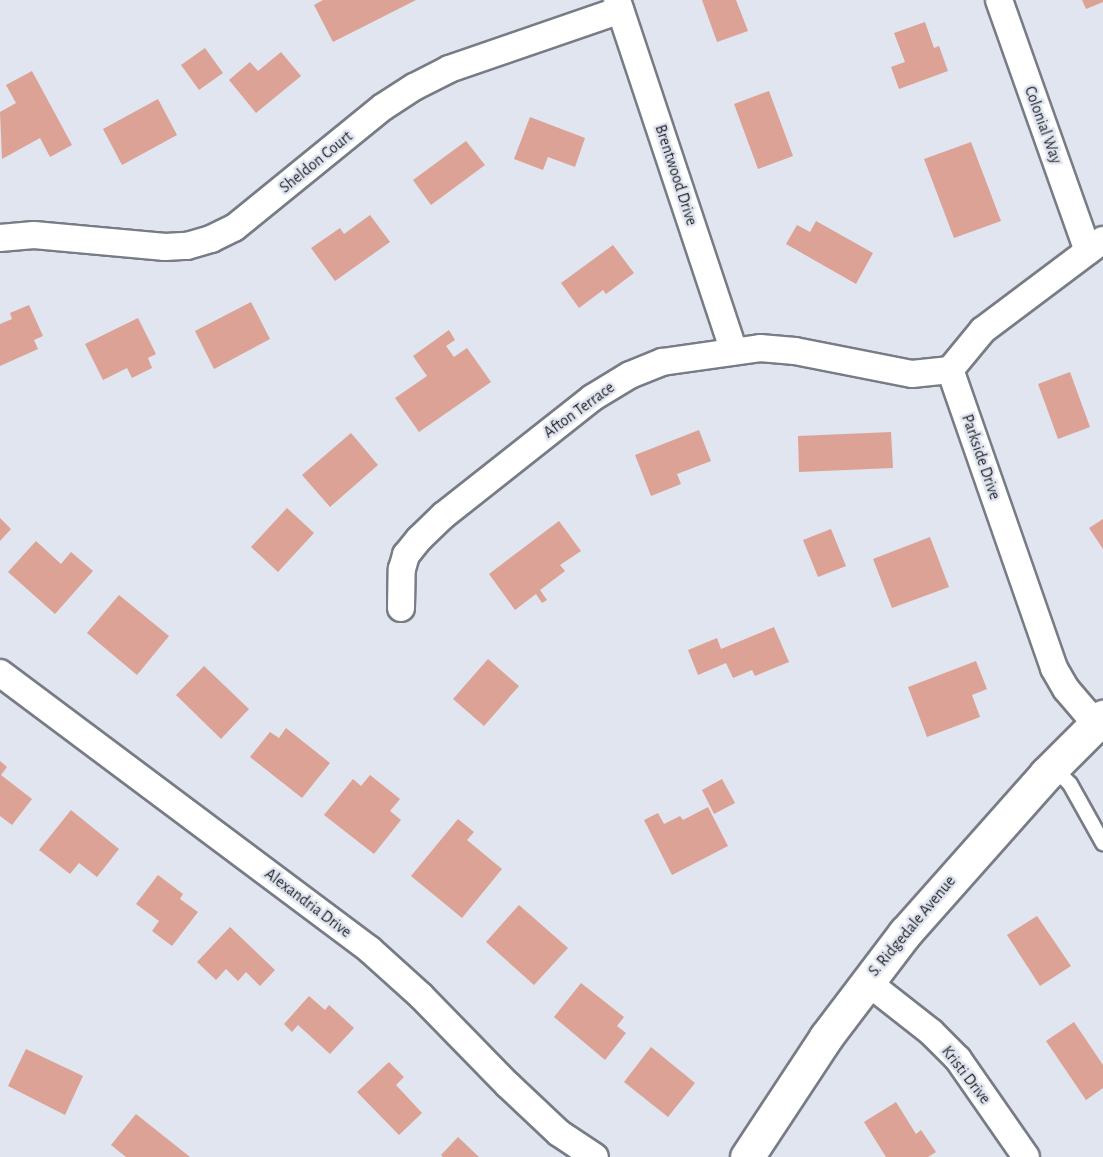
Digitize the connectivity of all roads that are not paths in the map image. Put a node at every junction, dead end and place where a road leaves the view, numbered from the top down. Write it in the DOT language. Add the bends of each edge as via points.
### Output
graph roads {
  1 [pos="999,0"];
  2 [pos="619,5"];
  3 [pos="0,238"];
  4 [pos="1096,245"];
  5 [pos="734,351"];
  6 [pos="950,370"];
  7 [pos="401,608"];
  8 [pos="0,673"];
  9 [pos="1099,721"];
  10 [pos="1053,767"];
  11 [pos="1103,843"];
  12 [pos="866,981"];
  13 [pos="595,1157"];
  14 [pos="747,1157"];
  15 [pos="1026,1157"];
  1 -- 4 [label="street, Colonial Way"];
  2 -- 3 [label="street, Sheldon Court" via="449,69 414,87 383,107 234,228 211,239 165,247 34,235"];
  2 -- 5 [label="street, Brentwood Drive"];
  4 -- 6 [label="street" via="983,330"];
  5 -- 6 [label="street, Afton Terrace" via="795,351 912,374"];
  5 -- 7 [label="street, Afton Terrace" via="662,362 630,375 592,398 419,539 406,555 402,569"];
  6 -- 9 [label="street, Parkside Drive" via="1054,668 1066,689"];
  8 -- 13 [label="street, Alexandria Drive" via="369,949 559,1133"];
  9 -- 10 [label="main road, S. Ridgedale Avenue"];
  10 -- 11 [label="lane" via="1070,784"];
  10 -- 12 [label="main road, S. Ridgedale Avenue" via="968,858"];
  12 -- 14 [label="main road, S. Ridgedale Avenue"];
  12 -- 15 [label="street, Kristi Drive" via="931,1032 958,1059"];
}
